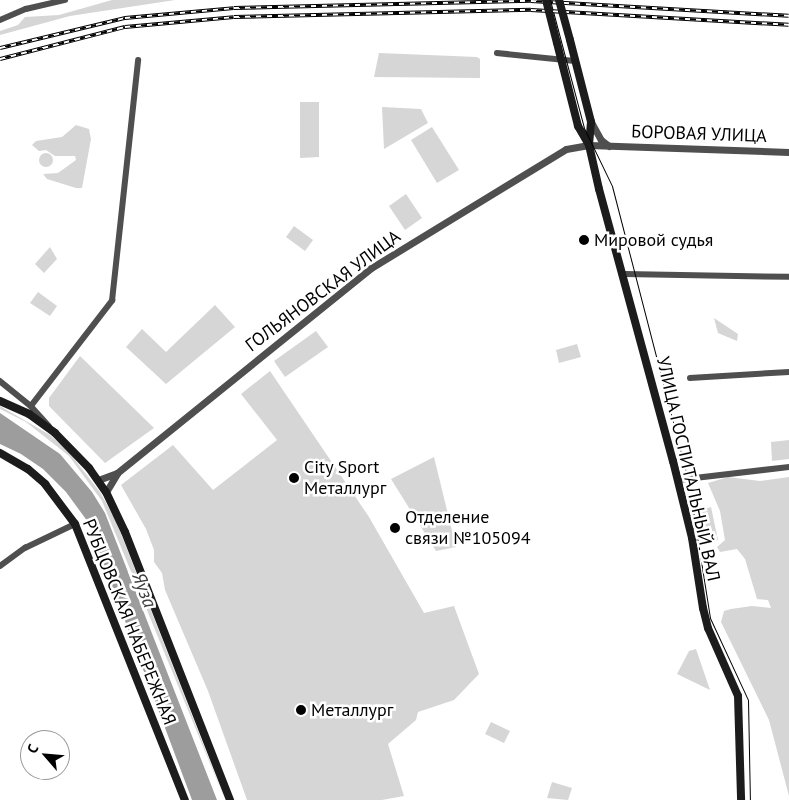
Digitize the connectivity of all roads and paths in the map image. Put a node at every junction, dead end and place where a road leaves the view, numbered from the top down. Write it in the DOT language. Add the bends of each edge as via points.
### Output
graph roads {
  1 [pos="65,0"];
  2 [pos="546,0"];
  3 [pos="559,0"];
  4 [pos="0,20"];
  5 [pos="497,53"];
  6 [pos="138,60"];
  7 [pos="561,60"];
  8 [pos="575,61"];
  9 [pos="590,122"];
  10 [pos="589,145"];
  11 [pos="609,146"];
  12 [pos="789,152"];
  13 [pos="625,274"];
  14 [pos="789,277"];
  15 [pos="789,372"];
  16 [pos="690,378"];
  17 [pos="0,381"];
  18 [pos="0,401"];
  19 [pos="31,406"];
  20 [pos="55,433"];
  21 [pos="0,453"];
  22 [pos="789,466"];
  23 [pos="117,473"];
  24 [pos="98,480"];
  25 [pos="678,480"];
  26 [pos="106,492"];
  27 [pos="75,524"];
  28 [pos="0,566"];
  29 [pos="185,800"];
  30 [pos="230,800"];
  31 [pos="741,800"];
  1 -- 4 [label="street"];
  2 -- 7 [label="main road, УЛИЦА ГОСПИТАЛЬНЫЙ ВАЛ, bridge"];
  3 -- 8 [label="main road, УЛИЦА ГОСПИТАЛЬНЫЙ ВАЛ, bridge"];
  5 -- 7 [label="street"];
  6 -- 19 [label="street" via="112,301"];
  7 -- 8 [label="street"];
  7 -- 10 [label="main road, УЛИЦА ГОСПИТАЛЬНЫЙ ВАЛ" via="578,126"];
  8 -- 9 [label="main road, УЛИЦА ГОСПИТАЛЬНЫЙ ВАЛ"];
  9 -- 10 [label="main road, УЛИЦА ГОСПИТАЛЬНЫЙ ВАЛ"];
  9 -- 11 [label="street, БОРОВАЯ УЛИЦА" via="601,140"];
  10 -- 11 [label="street, БОРОВАЯ УЛИЦА"];
  10 -- 13 [label="main road, УЛИЦА ГОСПИТАЛЬНЫЙ ВАЛ"];
  10 -- 23 [label="street, ГОЛЬЯНОВСКАЯ УЛИЦА" via="566,149 390,255"];
  11 -- 12 [label="street, БОРОВАЯ УЛИЦА"];
  13 -- 14 [label="street"];
  13 -- 25 [label="main road, УЛИЦА ГОСПИТАЛЬНЫЙ ВАЛ"];
  15 -- 16 [label="street"];
  17 -- 19 [label="street"];
  18 -- 20 [label="main road" via="29,414"];
  19 -- 20 [label="street"];
  20 -- 24 [label="main road"];
  21 -- 27 [label="main road, РУБЦОВСКАЯ НАБЕРЕЖНАЯ" via="28,469 45,484"];
  22 -- 25 [label="street"];
  23 -- 24 [label="street, ГОЛЬЯНОВСКАЯ УЛИЦА"];
  23 -- 26 [label="street, ГОЛЬЯНОВСКАЯ УЛИЦА"];
  24 -- 26 [label="main road"];
  25 -- 31 [label="main road, УЛИЦА ГОСПИТАЛЬНЫЙ ВАЛ" via="708,628 738,696"];
  26 -- 30 [label="main road" via="125,532"];
  27 -- 28 [label="street" via="25,548"];
  27 -- 29 [label="main road, РУБЦОВСКАЯ НАБЕРЕЖНАЯ"];
}
